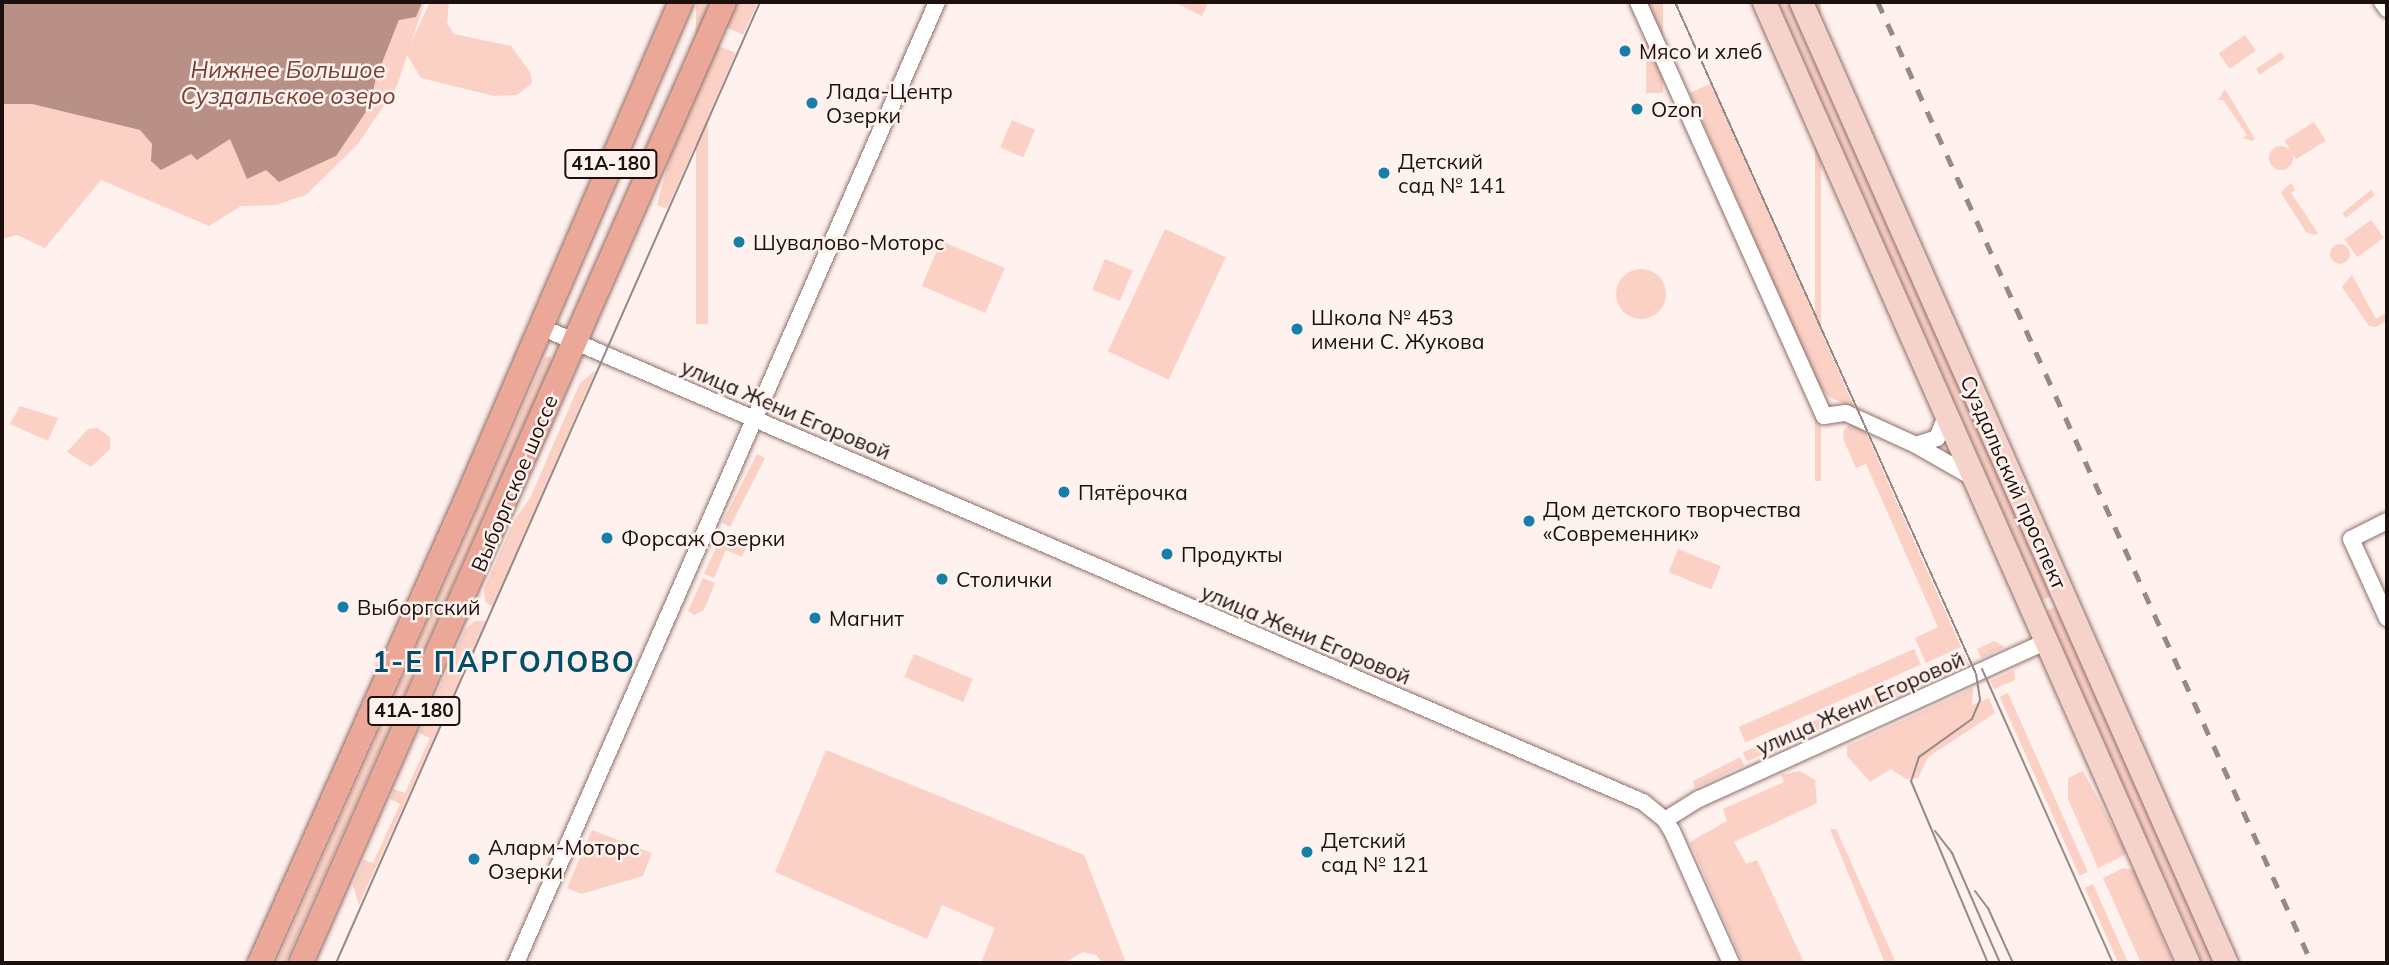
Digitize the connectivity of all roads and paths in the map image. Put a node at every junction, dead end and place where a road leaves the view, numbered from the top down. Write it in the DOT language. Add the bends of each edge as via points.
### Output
graph roads {
  1 [pos="681,2"];
  2 [pos="724,2"];
  3 [pos="937,2"];
  4 [pos="1638,2"];
  5 [pos="1764,2"];
  6 [pos="1801,2"];
  7 [pos="2382,2"];
  8 [pos="2387,9"];
  9 [pos="541,327"];
  10 [pos="575,342"];
  11 [pos="1946,416"];
  12 [pos="756,419"];
  13 [pos="1916,444"];
  14 [pos="1972,477"];
  15 [pos="2387,521"];
  16 [pos="2387,618"];
  17 [pos="2045,642"];
  18 [pos="1665,820"];
  19 [pos="260,963"];
  20 [pos="301,963"];
  21 [pos="516,963"];
  22 [pos="1731,963"];
  23 [pos="2188,963"];
  24 [pos="2226,963"];
  1 -- 9 [label="main road, Выборгское шоссе / 41А-180"];
  2 -- 10 [label="main road, Выборгское шоссе / 41А-180"];
  3 -- 12 [label="street"];
  4 -- 13 [label="street" via="1824,416 1846,413"];
  5 -- 11 [label="main road, Суздальский проспект"];
  6 -- 24 [label="main road, Суздальский проспект"];
  7 -- 8 [label="street"];
  9 -- 10 [label="street, улица Жени Егоровой"];
  9 -- 19 [label="main road, Выборгское шоссе / 41А-180"];
  10 -- 12 [label="street, улица Жени Егоровой"];
  10 -- 20 [label="main road, Выборгское шоссе / 41А-180"];
  11 -- 13 [label="street" via="1937,438"];
  11 -- 14 [label="main road, Суздальский проспект"];
  12 -- 18 [label="street, улица Жени Егоровой" via="1643,802"];
  12 -- 21 [label="street"];
  13 -- 14 [label="street"];
  14 -- 17 [label="main road, Суздальский проспект"];
  15 -- 16 [label="street" via="2351,540"];
  17 -- 18 [label="street, улица Жени Егоровой" via="1699,799"];
  17 -- 23 [label="main road, Суздальский проспект"];
  18 -- 22 [label="street"];
}
